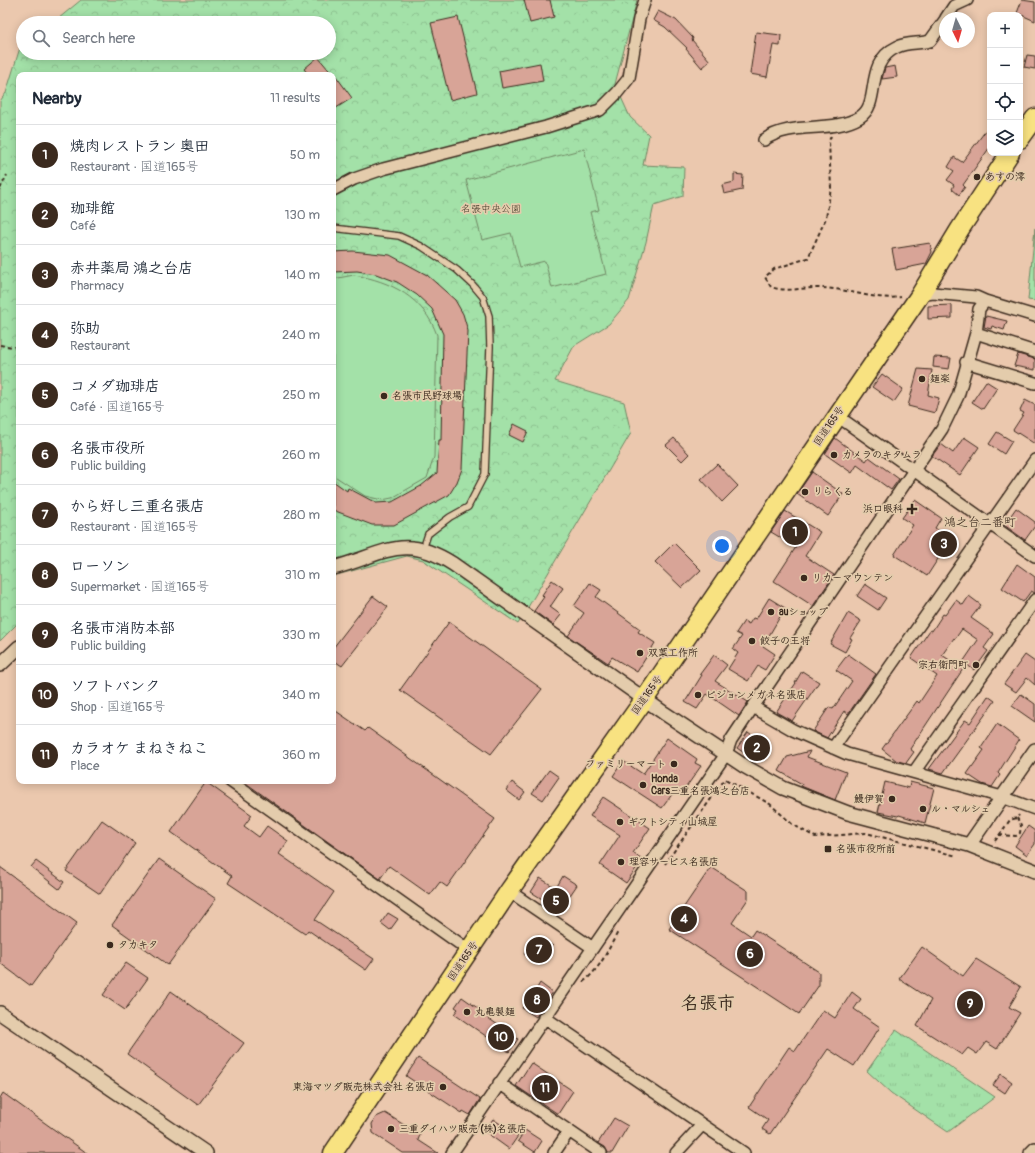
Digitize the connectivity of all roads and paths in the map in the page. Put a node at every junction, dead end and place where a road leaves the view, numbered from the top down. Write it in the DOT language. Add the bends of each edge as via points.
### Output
graph roads {
  1 [pos="645,0"];
  2 [pos="967,0"];
  3 [pos="950,12"];
  4 [pos="939,29"];
  5 [pos="1035,118"];
  6 [pos="840,123"];
  7 [pos="1023,135"];
  8 [pos="764,140"];
  9 [pos="1008,156"];
  10 [pos="7,175"];
  11 [pos="336,188"];
  12 [pos="0,189"];
  13 [pos="336,228"];
  14 [pos="920,295"];
  15 [pos="985,301"];
  16 [pos="1035,316"];
  17 [pos="976,333"];
  18 [pos="0,345"];
  19 [pos="16,348"];
  20 [pos="1035,352"];
  21 [pos="966,362"];
  22 [pos="1035,383"];
  23 [pos="836,416"];
  24 [pos="1035,460"];
  25 [pos="914,470"];
  26 [pos="990,525"];
  27 [pos="423,549"];
  28 [pos="1035,556"];
  29 [pos="336,567"];
  30 [pos="1035,600"];
  31 [pos="16,650"];
  32 [pos="0,665"];
  33 [pos="644,700"];
  34 [pos="753,707"];
  35 [pos="833,748"];
  36 [pos="1035,750"];
  37 [pos="726,754"];
  38 [pos="914,772"];
  39 [pos="234,784"];
  40 [pos="1002,797"];
  41 [pos="1030,807"];
  42 [pos="1017,818"];
  43 [pos="999,835"];
  44 [pos="994,841"];
  45 [pos="969,845"];
  46 [pos="957,856"];
  47 [pos="661,870"];
  48 [pos="1035,871"];
  49 [pos="509,891"];
  50 [pos="621,926"];
  51 [pos="593,948"];
  52 [pos="470,951"];
  53 [pos="581,984"];
  54 [pos="0,1013"];
  55 [pos="544,1017"];
  56 [pos="499,1083"];
  57 [pos="702,1125"];
  58 [pos="569,1132"];
  59 [pos="1035,1148"];
  60 [pos="206,1153"];
  61 [pos="333,1153"];
  62 [pos="452,1153"];
  63 [pos="554,1153"];
  64 [pos="601,1153"];
  65 [pos="676,1153"];
  66 [pos="744,1153"];
  67 [pos="1030,1153"];
  1 -- 11 [label="street" via="639,19 629,78 600,110 546,127 383,169"];
  2 -- 3 [label="street" via="954,6"];
  4 -- 6 [label="street" via="930,41 897,47 886,55 877,68 867,110 859,117"];
  5 -- 7 [label="highway"];
  6 -- 8 [label="street" via="780,131"];
  6 -- 14 [label="path" via="829,141 831,188 826,218 808,258 774,269 765,277 771,287 783,291 819,288 892,299"];
  9 -- 14 [label="highway, 国道165号"];
  10 -- 12 [label="path"];
  13 -- 27 [label="lane" via="399,236 421,246 457,270 472,284 483,297 489,316 485,474 468,507 428,534"];
  14 -- 15 [label="street" via="933,293 976,297"];
  14 -- 23 [label="highway, 国道165号"];
  15 -- 16 [label="street"];
  15 -- 17 [label="street" via="979,309"];
  17 -- 20 [label="street"];
  17 -- 21 [label="street"];
  18 -- 19 [label="path"];
  21 -- 22 [label="street"];
  21 -- 25 [label="street" via="958,396 950,414"];
  23 -- 25 [label="street"];
  23 -- 33 [label="highway, 国道165号"];
  24 -- 26 [label="street"];
  25 -- 26 [label="street"];
  25 -- 34 [label="street"];
  26 -- 28 [label="street"];
  26 -- 35 [label="street"];
  27 -- 29 [label="street" via="396,548"];
  27 -- 33 [label="street" via="453,564"];
  30 -- 38 [label="street"];
  31 -- 32 [label="street"];
  33 -- 37 [label="street"];
  33 -- 49 [label="highway, 国道165号"];
  34 -- 35 [label="street" via="793,730"];
  34 -- 37 [label="street" via="731,740"];
  35 -- 38 [label="street"];
  36 -- 40 [label="street"];
  37 -- 45 [label="street" via="783,788 809,799 874,821"];
  37 -- 51 [label="street"];
  38 -- 40 [label="street"];
  39 -- 52 [label="street"];
  40 -- 41 [label="street"];
  40 -- 45 [label="street"];
  41 -- 42 [label="path"];
  42 -- 43 [label="path" via="1010,820"];
  42 -- 43 [label="path" via="1021,825 1016,836"];
  43 -- 44 [label="path"];
  45 -- 48 [label="street"];
  46 -- 47 [label="path" via="866,833 815,837 792,824 770,804 725,779"];
  49 -- 51 [label="street"];
  49 -- 52 [label="highway, 国道165号"];
  50 -- 53 [label="path" via="601,962 592,975"];
  51 -- 55 [label="street"];
  52 -- 61 [label="highway, 国道165号"];
  54 -- 60 [label="street"];
  55 -- 56 [label="street"];
  55 -- 57 [label="street"];
  56 -- 58 [label="street"];
  56 -- 62 [label="street"];
  57 -- 65 [label="street"];
  57 -- 66 [label="street"];
  58 -- 63 [label="street"];
  58 -- 64 [label="street"];
  59 -- 67 [label="street"];
}
